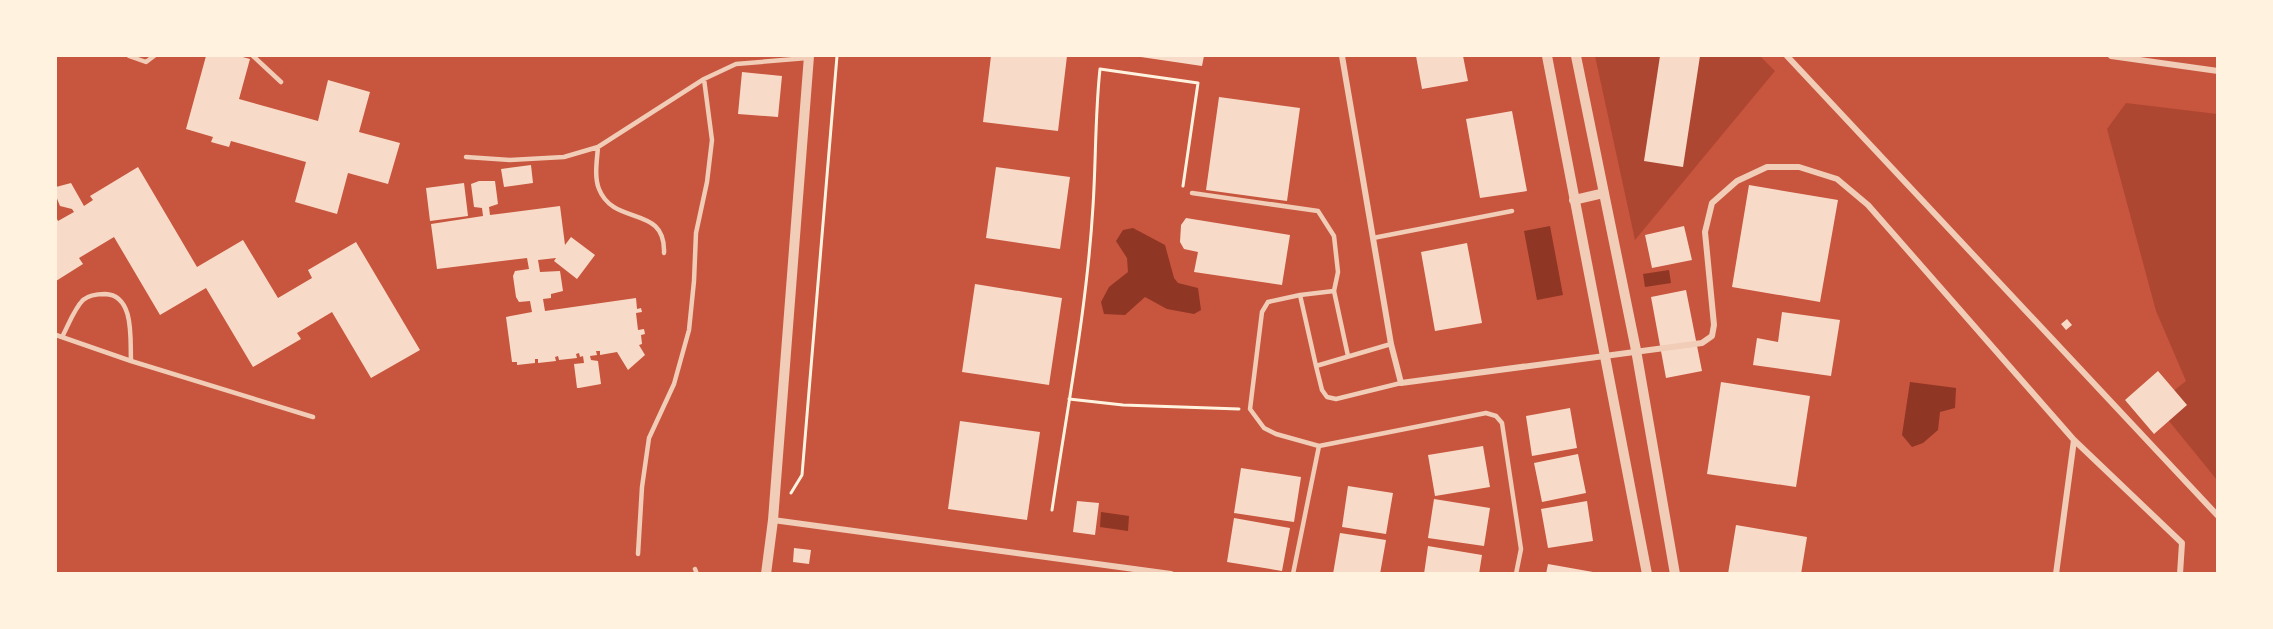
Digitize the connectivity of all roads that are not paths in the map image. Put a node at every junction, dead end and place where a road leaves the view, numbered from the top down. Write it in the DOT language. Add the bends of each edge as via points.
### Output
graph roads {
  1 [pos="129,56"];
  2 [pos="154,56"];
  3 [pos="253,56"];
  4 [pos="1342,56"];
  5 [pos="1547,56"];
  6 [pos="1576,56"];
  7 [pos="1787,56"];
  8 [pos="2111,56"];
  9 [pos="809,57"];
  10 [pos="2217,71"];
  11 [pos="704,79"];
  12 [pos="280,82"];
  13 [pos="598,147"];
  14 [pos="466,157"];
  15 [pos="1192,193"];
  16 [pos="1604,193"];
  17 [pos="1574,200"];
  18 [pos="1512,211"];
  19 [pos="1374,238"];
  20 [pos="664,253"];
  21 [pos="1334,291"];
  22 [pos="1300,295"];
  23 [pos="56,335"];
  24 [pos="62,337"];
  25 [pos="1391,344"];
  26 [pos="1636,350"];
  27 [pos="1348,356"];
  28 [pos="1603,356"];
  29 [pos="131,361"];
  30 [pos="1316,366"];
  31 [pos="1401,383"];
  32 [pos="313,417"];
  33 [pos="2074,440"];
  34 [pos="1319,446"];
  35 [pos="2217,516"];
  36 [pos="773,520"];
  37 [pos="638,554"];
  38 [pos="766,573"];
  39 [pos="1171,573"];
  40 [pos="1293,573"];
  41 [pos="1516,573"];
  42 [pos="1647,573"];
  43 [pos="1675,573"];
  44 [pos="2056,573"];
  45 [pos="2180,573"];
  1 -- 2 [label="lane" via="146,62"];
  3 -- 12 [label="lane"];
  4 -- 19 [label="street"];
  5 -- 17 [label="street"];
  6 -- 16 [label="street"];
  7 -- 35 [label="street"];
  8 -- 10 [label="street"];
  9 -- 11 [label="lane" via="736,64"];
  9 -- 36 [label="street"];
  11 -- 13 [label="lane"];
  11 -- 37 [label="lane" via="712,140 696,233 689,330 674,384 649,438"];
  13 -- 14 [label="lane" via="564,157"];
  13 -- 20 [label="lane" via="597,173 605,200 619,211 656,225 662,232"];
  15 -- 21 [label="lane" via="1318,211 1334,236 1338,272"];
  16 -- 17 [label="street"];
  16 -- 26 [label="street"];
  17 -- 28 [label="street"];
  18 -- 19 [label="lane"];
  19 -- 25 [label="street"];
  21 -- 22 [label="lane"];
  21 -- 27 [label="lane"];
  22 -- 30 [label="lane"];
  22 -- 34 [label="lane" via="1268,302 1262,312 1250,409 1264,428 1276,435"];
  23 -- 24 [label="lane"];
  24 -- 29 [label="lane"];
  24 -- 29 [label="lane" via="83,300 93,294 108,294 122,302 128,316"];
  25 -- 27 [label="lane"];
  25 -- 31 [label="street"];
  26 -- 28 [label="street"];
  26 -- 33 [label="street" via="1702,343 1712,336 1705,232 1712,203 1737,181 1767,166 1799,167 1837,179 1868,205"];
  26 -- 43 [label="street"];
  27 -- 30 [label="lane"];
  28 -- 31 [label="street"];
  28 -- 42 [label="street"];
  29 -- 32 [label="lane"];
  30 -- 31 [label="lane" via="1322,390 1327,397 1336,399"];
  33 -- 44 [label="street"];
  33 -- 45 [label="street" via="2182,543"];
  34 -- 40 [label="lane"];
  34 -- 41 [label="lane" via="1486,414 1496,416 1502,423 1521,549"];
  36 -- 38 [label="street"];
  36 -- 39 [label="street"];
}
